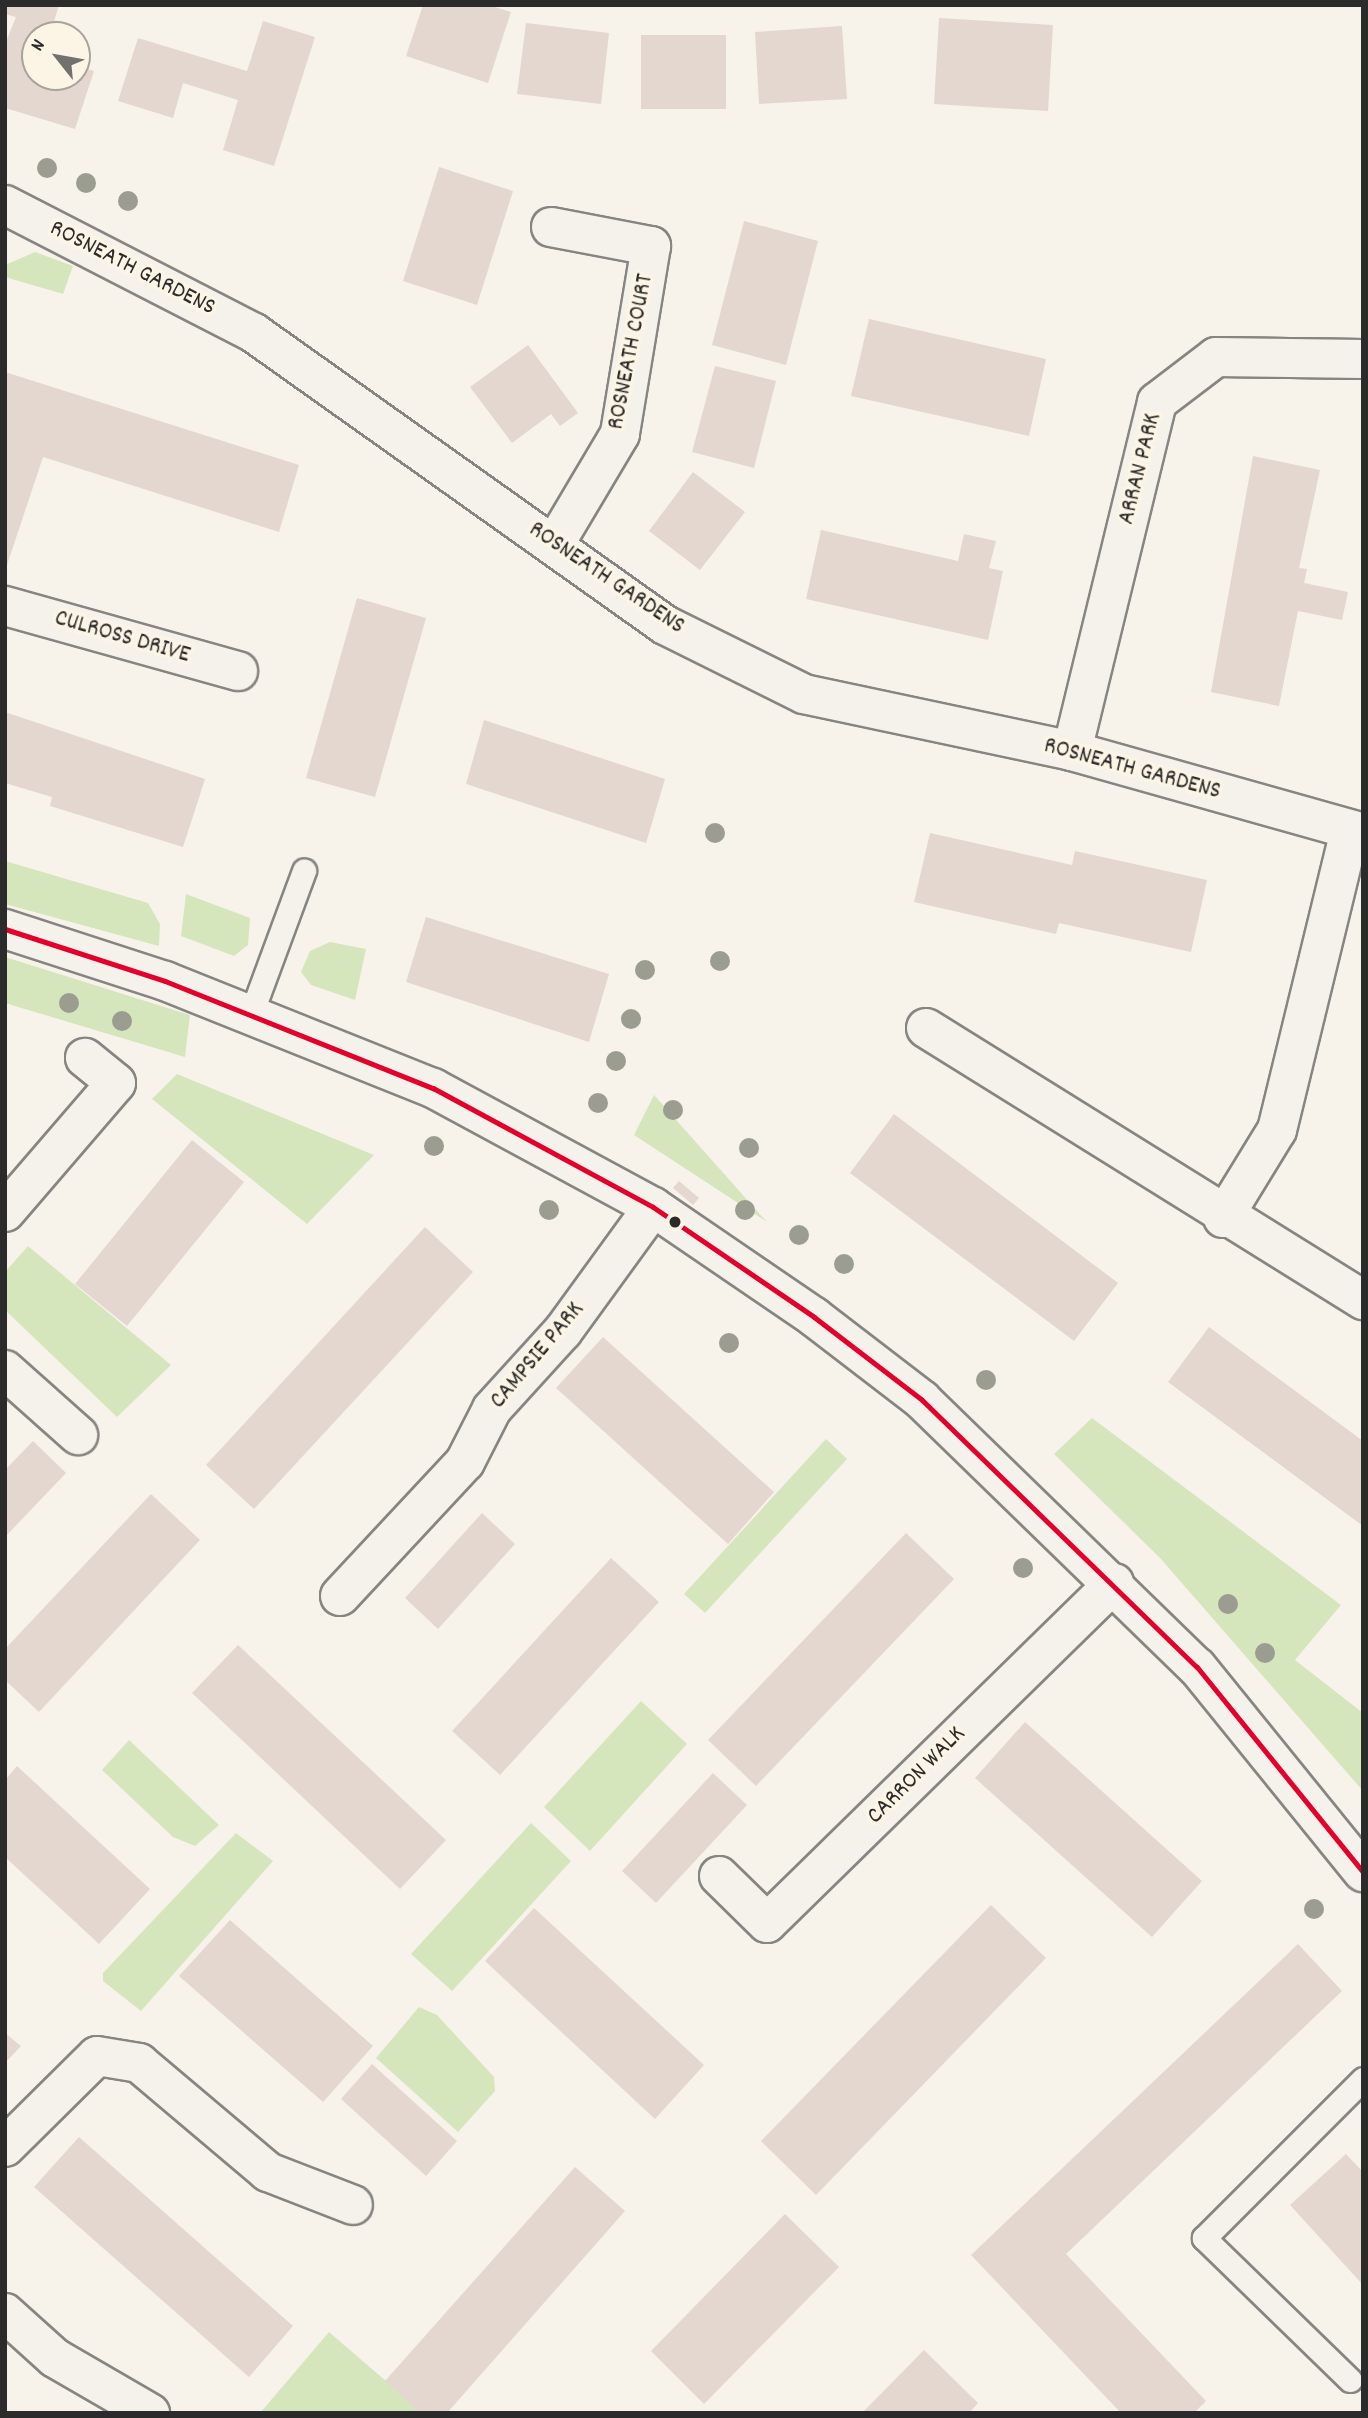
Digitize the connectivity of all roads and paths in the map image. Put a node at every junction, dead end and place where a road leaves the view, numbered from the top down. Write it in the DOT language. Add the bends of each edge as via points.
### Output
graph roads {
  1 [pos="5,205"];
  2 [pos="551,227"];
  3 [pos="1363,359"];
  4 [pos="554,545"];
  5 [pos="5,606"];
  6 [pos="238,671"];
  7 [pos="1072,751"];
  8 [pos="1357,832"];
  9 [pos="304,871"];
  10 [pos="5,929"];
  11 [pos="251,1014"];
  12 [pos="926,1028"];
  13 [pos="85,1058"];
  14 [pos="653,1207"];
  15 [pos="5,1212"];
  16 [pos="1223,1218"];
  17 [pos="1363,1300"];
  18 [pos="8,1379"];
  19 [pos="78,1435"];
  20 [pos="1114,1583"];
  21 [pos="340,1596"];
  22 [pos="1363,1872"];
  23 [pos="719,1876"];
  24 [pos="1363,2079"];
  25 [pos="5,2147"];
  26 [pos="353,2206"];
  27 [pos="5,2314"];
  28 [pos="1350,2380"];
  29 [pos="150,2413"];
  1 -- 4 [label="street, ROSNEATH GARDENS" via="254,332"];
  2 -- 4 [label="street, ROSNEATH COURT" via="651,246 620,434"];
  3 -- 7 [label="street, ARRAN PARK" via="1216,357 1157,402"];
  4 -- 7 [label="street, ROSNEATH GARDENS" via="665,625 804,694"];
  5 -- 6 [label="street, CULROSS DRIVE"];
  7 -- 8 [label="street, ROSNEATH GARDENS"];
  8 -- 16 [label="street, ROSNEATH GARDENS" via="1277,1130"];
  9 -- 11 [label="lane"];
  10 -- 11 [label="street"];
  11 -- 14 [label="street" via="433,1088"];
  12 -- 16 [label="street"];
  13 -- 15 [label="street" via="116,1083"];
  14 -- 20 [label="street" via="922,1400"];
  14 -- 21 [label="street, CAMPSIE PARK" via="563,1331 492,1409 465,1462"];
  16 -- 17 [label="street"];
  18 -- 19 [label="street"];
  20 -- 22 [label="street" via="1197,1667"];
  20 -- 23 [label="street, CARRON WALK" via="767,1923"];
  24 -- 28 [label="lane" via="1204,2238"];
  25 -- 26 [label="street" via="97,2056 129,2061 139,2063 268,2172"];
  27 -- 29 [label="street" via="55,2358"];
}
